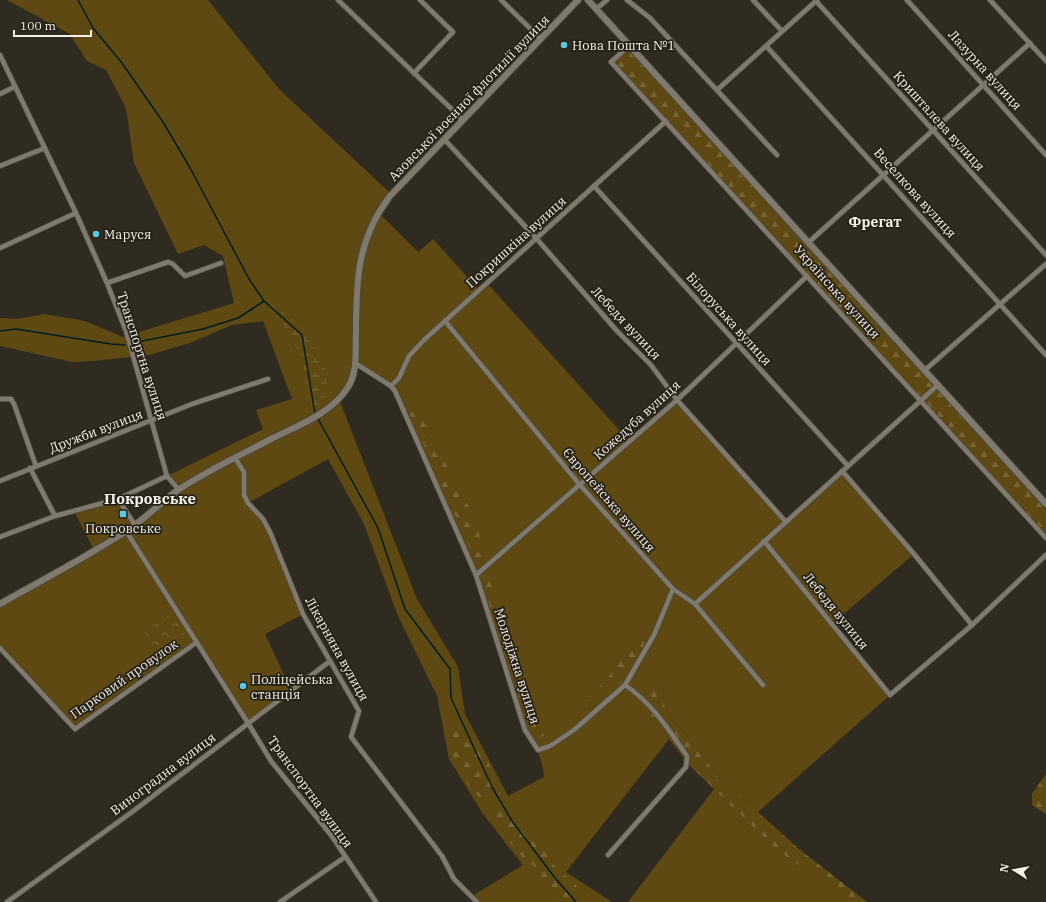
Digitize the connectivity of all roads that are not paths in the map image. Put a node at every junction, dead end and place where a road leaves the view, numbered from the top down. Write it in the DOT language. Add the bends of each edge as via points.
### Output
graph roads {
  1 [pos="338,0"];
  2 [pos="420,0"];
  3 [pos="501,0"];
  4 [pos="578,0"];
  5 [pos="588,0"];
  6 [pos="607,0"];
  7 [pos="628,0"];
  8 [pos="754,0"];
  9 [pos="816,0"];
  10 [pos="907,0"];
  11 [pos="990,0"];
  12 [pos="596,9"];
  13 [pos="782,32"];
  14 [pos="541,39"];
  15 [pos="1030,43"];
  16 [pos="629,46"];
  17 [pos="767,47"];
  18 [pos="0,55"];
  19 [pos="1046,61"];
  20 [pos="2,62"];
  21 [pos="414,73"];
  22 [pos="983,85"];
  23 [pos="14,87"];
  24 [pos="717,90"];
  25 [pos="0,94"];
  26 [pos="463,120"];
  27 [pos="666,121"];
  28 [pos="933,130"];
  29 [pos="446,140"];
  30 [pos="45,148"];
  31 [pos="777,154"];
  32 [pos="1046,154"];
  33 [pos="0,166"];
  34 [pos="883,175"];
  35 [pos="594,186"];
  36 [pos="76,213"];
  37 [pos="536,238"];
  38 [pos="809,242"];
  39 [pos="0,248"];
  40 [pos="1046,255"];
  41 [pos="221,263"];
  42 [pos="1046,264"];
  43 [pos="807,276"];
  44 [pos="107,283"];
  45 [pos="1000,304"];
  46 [pos="445,321"];
  47 [pos="736,343"];
  48 [pos="1046,355"];
  49 [pos="355,363"];
  50 [pos="925,370"];
  51 [pos="268,379"];
  52 [pos="938,385"];
  53 [pos="391,386"];
  54 [pos="0,399"];
  55 [pos="677,400"];
  56 [pos="921,400"];
  57 [pos="152,421"];
  58 [pos="235,458"];
  59 [pos="36,466"];
  60 [pos="848,466"];
  61 [pos="30,468"];
  62 [pos="842,471"];
  63 [pos="166,476"];
  64 [pos="0,481"];
  65 [pos="580,485"];
  66 [pos="179,490"];
  67 [pos="118,499"];
  68 [pos="1046,504"];
  69 [pos="55,516"];
  70 [pos="786,522"];
  71 [pos="135,525"];
  72 [pos="126,531"];
  73 [pos="0,536"];
  74 [pos="1046,538"];
  75 [pos="764,541"];
  76 [pos="1046,555"];
  77 [pos="476,575"];
  78 [pos="673,589"];
  79 [pos="0,604"];
  80 [pos="695,604"];
  81 [pos="972,625"];
  82 [pos="197,642"];
  83 [pos="0,648"];
  84 [pos="330,661"];
  85 [pos="625,684"];
  86 [pos="763,685"];
  87 [pos="248,722"];
  88 [pos="608,855"];
  89 [pos="345,857"];
  90 [pos="8,902"];
  91 [pos="280,902"];
  92 [pos="376,902"];
  93 [pos="477,902"];
  1 -- 21 [label="street"];
  2 -- 21 [label="street" via="453,32"];
  3 -- 14 [label="street"];
  4 -- 14 [label="street, Азовської воєнної флотилії вулиця"];
  5 -- 12 [label="street"];
  6 -- 12 [label="street"];
  7 -- 24 [label="street" via="650,18"];
  8 -- 13 [label="street"];
  9 -- 13 [label="street"];
  9 -- 28 [label="street, Кришталева вулиця"];
  10 -- 22 [label="street, Лазурна вулиця"];
  11 -- 15 [label="street"];
  12 -- 16 [label="street"];
  13 -- 24 [label="street"];
  14 -- 26 [label="street, Азовської воєнної флотилії вулиця"];
  15 -- 19 [label="street"];
  15 -- 22 [label="street"];
  16 -- 27 [label="street, Українська вулиця" via="612,62"];
  16 -- 38 [label="street"];
  17 -- 34 [label="street, Веселкова вулиця"];
  18 -- 20 [label="street, Транспортна вулиця"];
  20 -- 23 [label="street, Транспортна вулиця"];
  21 -- 26 [label="street"];
  22 -- 28 [label="street"];
  22 -- 32 [label="street, Лазурна вулиця"];
  23 -- 25 [label="street"];
  23 -- 30 [label="street, Транспортна вулиця"];
  24 -- 31 [label="street"];
  26 -- 29 [label="street, Азовської воєнної флотилії вулиця"];
  27 -- 35 [label="street, Покришкіна вулиця"];
  27 -- 43 [label="street, Українська вулиця"];
  28 -- 34 [label="street"];
  28 -- 40 [label="street, Кришталева вулиця"];
  29 -- 37 [label="street, Лебедя вулиця"];
  29 -- 49 [label="street, Азовської воєнної флотилії вулиця" via="390,196 368,231 358,273"];
  30 -- 33 [label="street"];
  30 -- 36 [label="street, Транспортна вулиця"];
  34 -- 38 [label="street"];
  34 -- 45 [label="street, Веселкова вулиця"];
  35 -- 37 [label="street, Покришкіна вулиця"];
  35 -- 47 [label="street, Білоруська вулиця"];
  36 -- 39 [label="street"];
  36 -- 44 [label="street, Транспортна вулиця"];
  37 -- 46 [label="street, Покришкіна вулиця"];
  37 -- 55 [label="street, Лебедя вулиця" via="616,331 651,365"];
  38 -- 50 [label="street"];
  41 -- 44 [label="street" via="185,276 168,262"];
  42 -- 45 [label="street"];
  43 -- 47 [label="street, Кожедуба вулиця"];
  43 -- 56 [label="street, Українська вулиця"];
  44 -- 57 [label="street, Транспортна вулиця" via="126,331"];
  45 -- 48 [label="street, Веселкова вулиця"];
  45 -- 50 [label="street"];
  46 -- 53 [label="street, Покришкіна вулиця" via="409,356 400,378"];
  46 -- 65 [label="street, Європейська вулиця"];
  47 -- 55 [label="street, Кожедуба вулиця"];
  47 -- 60 [label="street, Білоруська вулиця"];
  49 -- 53 [label="street"];
  49 -- 58 [label="street, Азовської воєнної флотилії вулиця" via="348,387 323,411"];
  50 -- 52 [label="street"];
  51 -- 57 [label="street, Дружби вулиця" via="192,404"];
  52 -- 56 [label="street"];
  52 -- 68 [label="street"];
  53 -- 77 [label="street, Молодіжна вулиця"];
  54 -- 59 [label="street" via="11,399"];
  55 -- 65 [label="street, Кожедуба вулиця"];
  55 -- 70 [label="street, Лебедя вулиця"];
  56 -- 60 [label="street"];
  56 -- 74 [label="street, Українська вулиця"];
  57 -- 59 [label="street, Дружби вулиця"];
  57 -- 63 [label="street, Транспортна вулиця"];
  58 -- 66 [label="street, Азовської воєнної флотилії вулиця"];
  58 -- 84 [label="street, Лікарняна вулиця" via="244,472 244,495 270,532 303,614"];
  59 -- 61 [label="street, Дружби вулиця"];
  60 -- 62 [label="street"];
  61 -- 64 [label="street, Дружби вулиця"];
  61 -- 69 [label="street"];
  62 -- 70 [label="street"];
  62 -- 81 [label="street"];
  63 -- 66 [label="street, Транспортна вулиця"];
  63 -- 67 [label="street"];
  65 -- 77 [label="street, Кожедуба вулиця"];
  65 -- 78 [label="street, Європейська вулиця"];
  66 -- 71 [label="street, Азовської воєнної флотилії вулиця"];
  67 -- 69 [label="street"];
  67 -- 71 [label="street"];
  69 -- 73 [label="street"];
  70 -- 75 [label="street"];
  71 -- 72 [label="street, Азовської воєнної флотилії вулиця"];
  72 -- 79 [label="street, Азовської воєнної флотилії вулиця"];
  72 -- 82 [label="street, Транспортна вулиця"];
  75 -- 80 [label="street"];
  75 -- 81 [label="street, Лебедя вулиця" via="890,695"];
  76 -- 81 [label="street"];
  77 -- 85 [label="street, Молодіжна вулиця" via="526,730 538,750 550,746 574,730"];
  78 -- 80 [label="street, Європейська вулиця"];
  78 -- 85 [label="street" via="654,635"];
  80 -- 86 [label="street, Європейська вулиця"];
  82 -- 83 [label="street, Парковий провулок" via="75,730"];
  82 -- 87 [label="street, Транспортна вулиця"];
  84 -- 87 [label="street, Виноградна вулиця"];
  84 -- 93 [label="street, Лікарняна вулиця" via="359,711 350,737 442,856 454,879"];
  85 -- 88 [label="street" via="642,696 653,709 687,756 686,767"];
  87 -- 89 [label="street, Транспортна вулиця" via="271,761 331,835"];
  87 -- 90 [label="street, Виноградна вулиця" via="132,812"];
  89 -- 91 [label="street"];
  89 -- 92 [label="street, Транспортна вулиця"];
}
